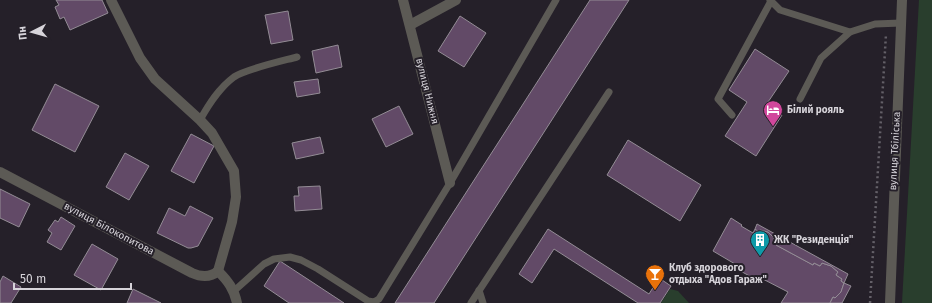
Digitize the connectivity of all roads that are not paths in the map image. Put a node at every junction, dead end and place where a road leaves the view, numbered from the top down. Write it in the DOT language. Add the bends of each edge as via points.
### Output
graph roads {
  1 [pos="111,0"];
  2 [pos="403,0"];
  3 [pos="456,0"];
  4 [pos="556,0"];
  5 [pos="771,0"];
  6 [pos="902,0"];
  7 [pos="901,23"];
  8 [pos="410,25"];
  9 [pos="850,32"];
  10 [pos="297,57"];
  11 [pos="609,92"];
  12 [pos="800,99"];
  13 [pos="732,115"];
  14 [pos="200,120"];
  15 [pos="0,172"];
  16 [pos="450,183"];
  17 [pos="218,270"];
  18 [pos="479,290"];
  19 [pos="234,291"];
  20 [pos="237,303"];
  21 [pos="471,303"];
  22 [pos="483,303"];
  23 [pos="890,303"];
  1 -- 14 [label="street" via="140,58 155,78"];
  2 -- 8 [label="street, вулиця Нижня"];
  3 -- 8 [label="street"];
  4 -- 16 [label="lane"];
  5 -- 9 [label="lane" via="780,10"];
  5 -- 13 [label="lane" via="718,99"];
  6 -- 7 [label="street, вулиця Тбіліська"];
  7 -- 9 [label="lane" via="875,24"];
  7 -- 23 [label="street, вулиця Тбіліська"];
  8 -- 16 [label="street, вулиця Нижня"];
  9 -- 12 [label="lane" via="821,58"];
  10 -- 14 [label="lane" via="236,76 222,87"];
  11 -- 18 [label="lane"];
  14 -- 17 [label="street" via="212,133 234,171 236,197 232,222"];
  15 -- 17 [label="street, вулиця Білокопитова" via="192,273 207,276"];
  16 -- 19 [label="lane" via="377,301 368,301 313,266 290,258 274,259 264,264"];
  17 -- 19 [label="street"];
  18 -- 21 [label="lane"];
  18 -- 22 [label="lane"];
  19 -- 20 [label="street"];
}
